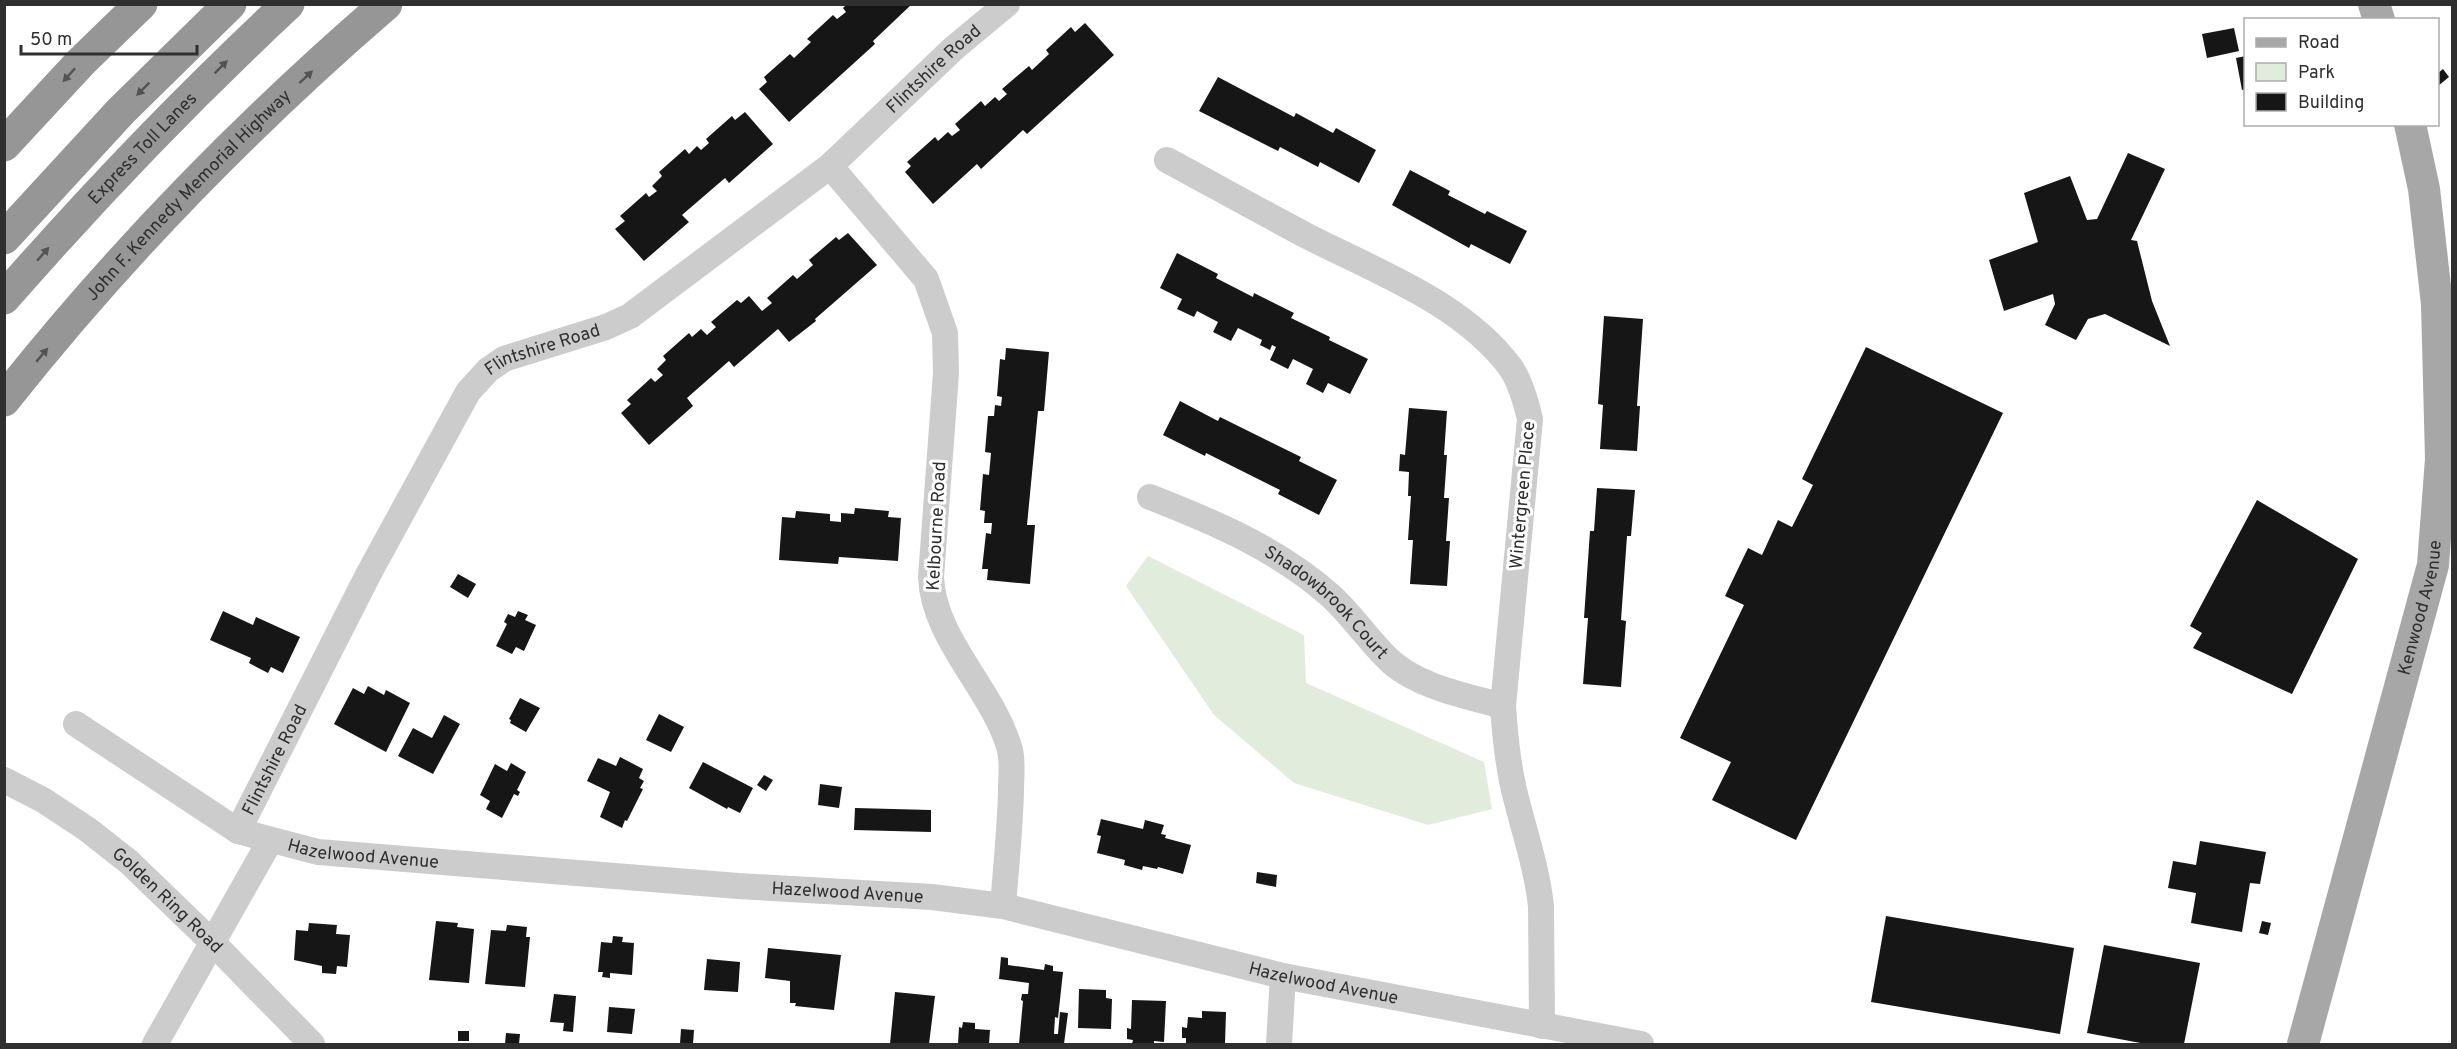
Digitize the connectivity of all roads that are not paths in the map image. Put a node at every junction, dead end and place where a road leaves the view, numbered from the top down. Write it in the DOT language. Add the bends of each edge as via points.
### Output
graph roads {
  1 [pos="141,4"];
  2 [pos="230,4"];
  3 [pos="288,4"];
  4 [pos="386,4"];
  5 [pos="1007,4"];
  6 [pos="2410,126"];
  7 [pos="4,145"];
  8 [pos="1167,160"];
  9 [pos="830,166"];
  10 [pos="4,238"];
  11 [pos="4,298"];
  12 [pos="4,400"];
  13 [pos="1150,497"];
  14 [pos="2443,566"];
  15 [pos="1503,706"];
  16 [pos="76,724"];
  17 [pos="4,780"];
  18 [pos="238,831"];
  19 [pos="270,841"];
  20 [pos="1004,906"];
  21 [pos="213,943"];
  22 [pos="1283,976"];
  23 [pos="1542,1026"];
  24 [pos="155,1044"];
  25 [pos="312,1044"];
  26 [pos="1279,1044"];
  27 [pos="1641,1044"];
  28 [pos="2303,1044"];
  1 -- 7 [label="highway, one-way"];
  2 -- 10 [label="highway, one-way" via="122,111"];
  11 -- 3 [label="highway, Express Toll Lanes, one-way" via="146,142"];
  12 -- 4 [label="highway, John F. Kennedy Memorial Highway, one-way" via="100,286 215,163"];
  5 -- 9 [label="street, Flintshire Road" via="954,48"];
  6 -- 14 [label="main road, Kenwood Avenue" via="2424,189 2437,304"];
  8 -- 15 [label="street, Wintergreen Place" via="1413,289 1490,344 1512,370 1530,419"];
  9 -- 18 [label="street, Flintshire Road" via="630,316 504,359 468,392 369,573"];
  9 -- 20 [label="street, Kelbourne Road" via="926,279 945,333 946,373 931,593 1011,752"];
  13 -- 15 [label="street, Shadowbrook Court" via="1202,517 1275,555 1332,598 1388,660 1403,670 1426,683"];
  14 -- 28 [label="main road, Kenwood Avenue"];
  15 -- 23 [label="street, Wintergreen Place" via="1515,796 1539,887"];
  16 -- 18 [label="street, Hazelwood Avenue"];
  17 -- 21 [label="street, Golden Ring Road" via="87,829 129,862"];
  18 -- 19 [label="street, Hazelwood Avenue"];
  19 -- 20 [label="street, Hazelwood Avenue" via="318,852 738,886 932,897"];
  19 -- 21 [label="street"];
  20 -- 22 [label="street, Hazelwood Avenue"];
  21 -- 24 [label="street"];
  21 -- 25 [label="street, Golden Ring Road"];
  22 -- 23 [label="street, Hazelwood Avenue"];
  22 -- 26 [label="street"];
  23 -- 27 [label="street, Hazelwood Avenue"];
}
